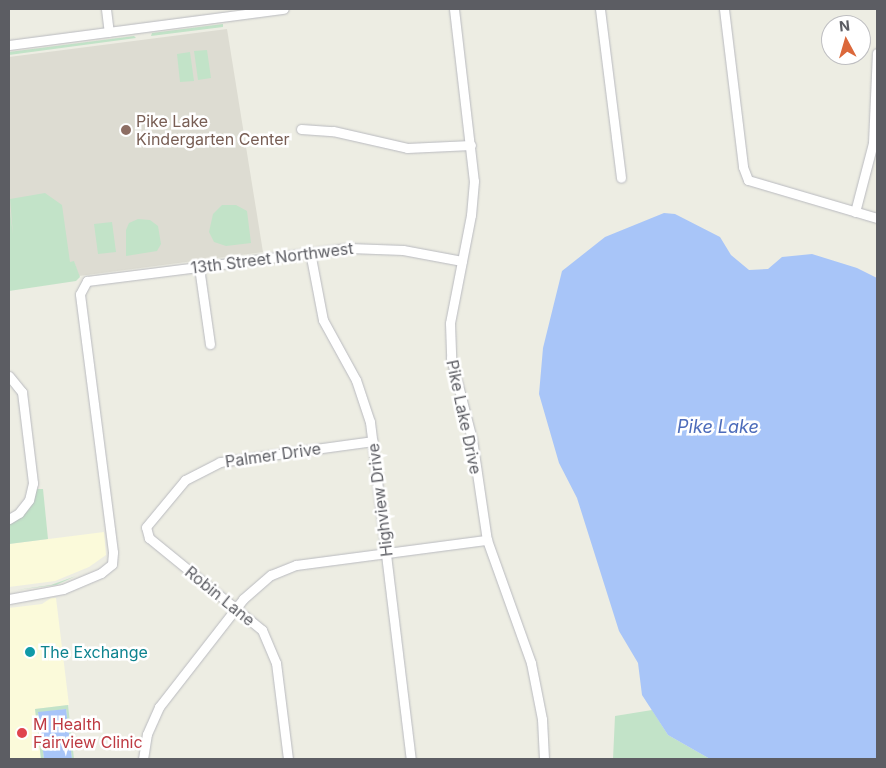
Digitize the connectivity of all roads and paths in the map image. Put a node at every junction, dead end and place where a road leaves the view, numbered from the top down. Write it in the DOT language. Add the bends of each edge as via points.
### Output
graph roads {
  1 [pos="106,9"];
  2 [pos="284,9"];
  3 [pos="454,9"];
  4 [pos="600,9"];
  5 [pos="724,9"];
  6 [pos="230,12"];
  7 [pos="110,32"];
  8 [pos="9,44"];
  9 [pos="877,53"];
  10 [pos="301,129"];
  11 [pos="471,145"];
  12 [pos="621,178"];
  13 [pos="854,212"];
  14 [pos="877,218"];
  15 [pos="310,252"];
  16 [pos="462,261"];
  17 [pos="199,267"];
  18 [pos="210,344"];
  19 [pos="9,376"];
  20 [pos="373,441"];
  21 [pos="9,519"];
  22 [pos="146,533"];
  23 [pos="487,540"];
  24 [pos="386,553"];
  25 [pos="9,599"];
  26 [pos="237,608"];
  27 [pos="142,759"];
  28 [pos="288,759"];
  29 [pos="411,759"];
  30 [pos="544,759"];
  1 -- 7 [label="street"];
  2 -- 6 [label="street"];
  3 -- 11 [label="street, Pike Lake Drive"];
  4 -- 12 [label="street"];
  5 -- 13 [label="street" via="742,167 748,180"];
  6 -- 7 [label="street"];
  7 -- 8 [label="street"];
  9 -- 13 [label="street" via="873,143"];
  10 -- 11 [label="street" via="333,131 407,148"];
  11 -- 16 [label="street, Pike Lake Drive" via="473,197"];
  13 -- 14 [label="street"];
  15 -- 16 [label="street, 13th Street Northwest" via="372,248"];
  15 -- 17 [label="street, 13th Street Northwest"];
  15 -- 20 [label="street, Highview Drive" via="323,320 363,396"];
  16 -- 23 [label="street, Pike Lake Drive" via="450,323 451,358 472,439"];
  17 -- 18 [label="street"];
  17 -- 25 [label="street, 13th Street Northwest" via="91,280 84,284 80,294 112,564 88,580 57,591"];
  19 -- 21 [label="street" via="22,392 33,483 24,507"];
  20 -- 22 [label="street, Palmer Drive" via="237,459 209,466 174,490 149,520"];
  20 -- 24 [label="street, Highview Drive"];
  22 -- 26 [label="street, Robin Lane"];
  23 -- 24 [label="street"];
  23 -- 30 [label="street, Pike Lake Drive" via="531,663 542,719"];
  24 -- 26 [label="street" via="282,569 262,581"];
  24 -- 29 [label="street, Highview Drive"];
  26 -- 27 [label="street" via="159,707 147,734"];
  26 -- 28 [label="street, Robin Lane" via="262,630 273,651"];
}
